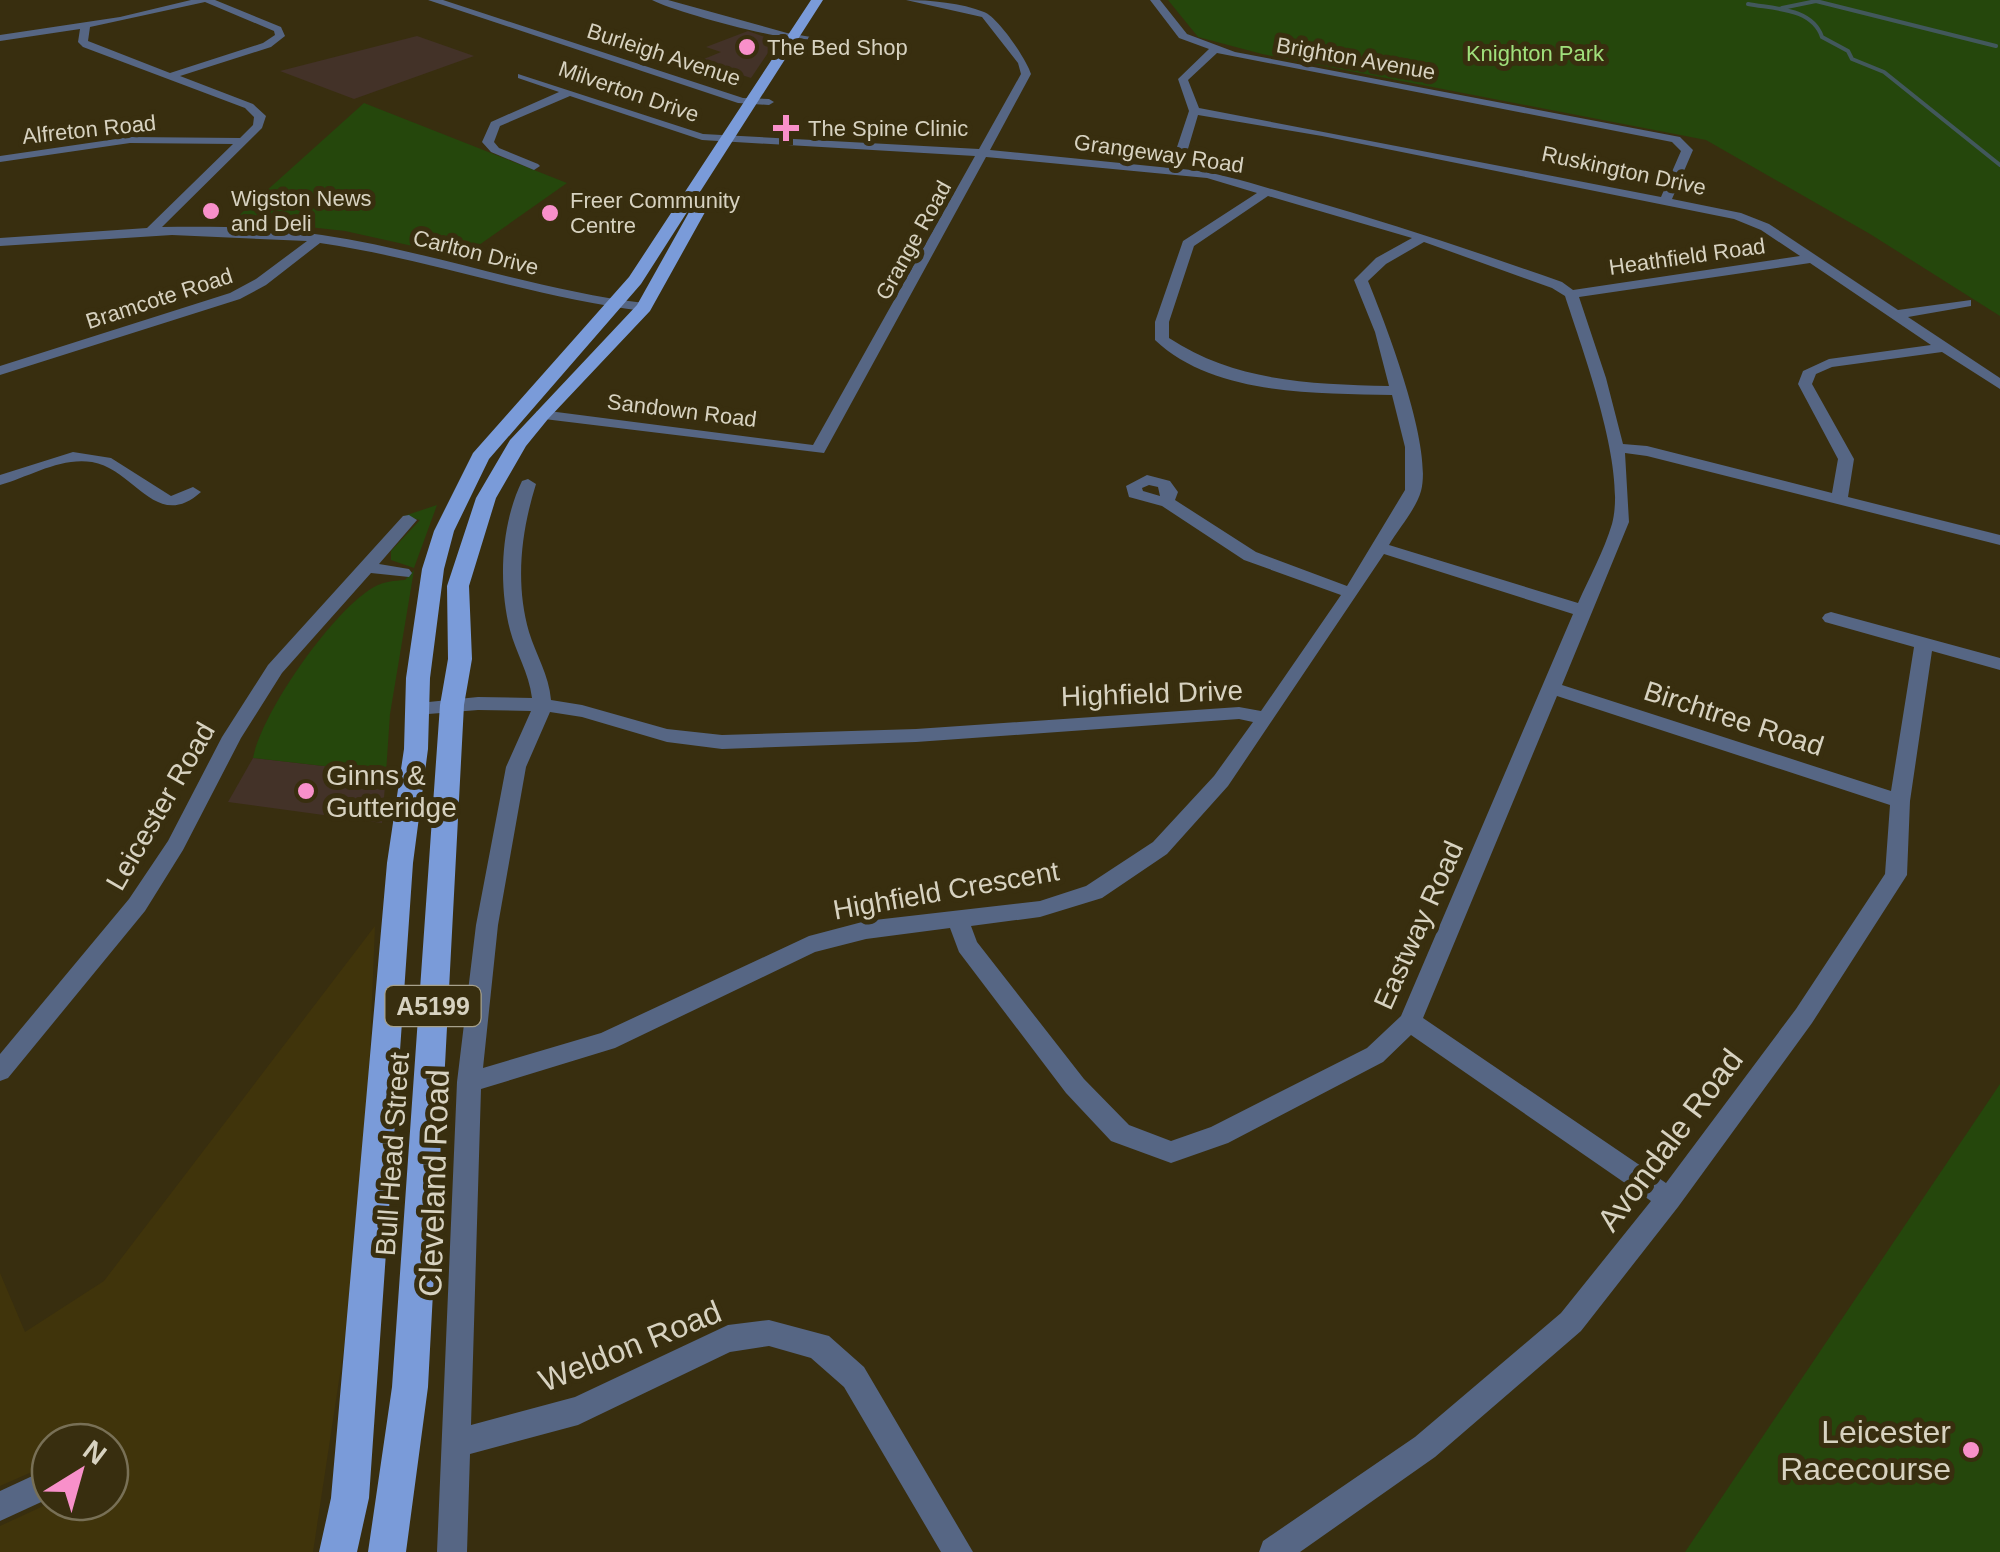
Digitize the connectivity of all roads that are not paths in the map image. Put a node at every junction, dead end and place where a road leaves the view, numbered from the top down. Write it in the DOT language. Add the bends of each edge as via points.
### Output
graph roads {
  1 [pos="205,0"];
  2 [pos="248,0"];
  3 [pos="433,0"];
  4 [pos="657,0"];
  5 [pos="817,0"];
  6 [pos="835,0"];
  7 [pos="911,0"];
  8 [pos="1155,0"];
  9 [pos="225,6"];
  10 [pos="85,26"];
  11 [pos="792,37"];
  12 [pos="0,38"];
  13 [pos="812,38"];
  14 [pos="1214,50"];
  15 [pos="170,76"];
  16 [pos="522,76"];
  17 [pos="569,92"];
  18 [pos="749,101"];
  19 [pos="768,102"];
  20 [pos="1194,112"];
  21 [pos="724,138"];
  22 [pos="745,138"];
  23 [pos="242,141"];
  24 [pos="985,153"];
  25 [pos="0,159"];
  26 [pos="534,166"];
  27 [pos="1175,171"];
  28 [pos="1270,190"];
  29 [pos="1665,201"];
  30 [pos="149,233"];
  31 [pos="1422,237"];
  32 [pos="318,238"];
  33 [pos="0,242"];
  34 [pos="1809,259"];
  35 [pos="1571,294"];
  36 [pos="1966,303"];
  37 [pos="616,304"];
  38 [pos="644,306"];
  39 [pos="1894,315"];
  40 [pos="1944,348"];
  41 [pos="0,371"];
  42 [pos="2000,385"];
  43 [pos="1398,391"];
  44 [pos="541,415"];
  45 [pos="1620,448"];
  46 [pos="818,450"];
  47 [pos="0,480"];
  48 [pos="528,484"];
  49 [pos="193,492"];
  50 [pos="1838,498"];
  51 [pos="1166,502"];
  52 [pos="170,503"];
  53 [pos="150,512"];
  54 [pos="409,520"];
  55 [pos="2000,540"];
  56 [pos="1380,547"];
  57 [pos="366,568"];
  58 [pos="404,573"];
  59 [pos="1352,593"];
  60 [pos="1580,610"];
  61 [pos="1831,618"];
  62 [pos="1924,644"];
  63 [pos="2000,664"];
  64 [pos="1551,688"];
  65 [pos="452,705"];
  66 [pos="541,706"];
  67 [pos="416,709"];
  68 [pos="1266,718"];
  69 [pos="1900,800"];
  70 [pos="958,921"];
  71 [pos="1410,1022"];
  72 [pos="0,1071"];
  73 [pos="469,1082"];
  74 [pos="1669,1199"];
  75 [pos="458,1443"];
  76 [pos="30,1492"];
  77 [pos="0,1506"];
  78 [pos="338,1552"];
  79 [pos="387,1552"];
  80 [pos="452,1552"];
  81 [pos="958,1552"];
  82 [pos="1274,1552"];
  1 -- 9 [label="street"];
  1 -- 10 [label="street"];
  2 -- 9 [label="street"];
  3 -- 18 [label="street, Burleigh Avenue"];
  4 -- 11 [label="street"];
  5 -- 11 [label="main road, A5199"];
  6 -- 13 [label="main road, A5199"];
  7 -- 24 [label="street, Grange Road" via="984,15 1022,63 1024,84"];
  8 -- 14 [label="street, Brighton Avenue" via="1182,36"];
  9 -- 15 [label="street" via="278,29 280,36"];
  10 -- 12 [label="street"];
  10 -- 15 [label="street" via="86,45"];
  11 -- 13 [label="street"];
  11 -- 18 [label="main road, A5199"];
  13 -- 19 [label="main road, A5199"];
  14 -- 20 [label="street" via="1183,79"];
  14 -- 29 [label="street, Brighton Avenue" via="1676,139 1687,150"];
  15 -- 23 [label="street" via="256,111 258,126"];
  16 -- 17 [label="street, Milverton Drive"];
  17 -- 21 [label="street, Milverton Drive" via="702,137"];
  17 -- 26 [label="street" via="496,124 488,142 495,150"];
  18 -- 19 [label="street, Burleigh Avenue"];
  18 -- 21 [label="main road, A5199"];
  19 -- 22 [label="main road, A5199"];
  20 -- 27 [label="street"];
  20 -- 29 [label="street, Ruskington Drive"];
  21 -- 22 [label="street, Grangeway Road"];
  21 -- 37 [label="main road, A5199"];
  22 -- 24 [label="street, Grangeway Road"];
  22 -- 38 [label="main road, A5199"];
  23 -- 25 [label="street, Alfreton Road" via="130,140"];
  23 -- 30 [label="street"];
  24 -- 27 [label="street, Grangeway Road"];
  24 -- 46 [label="street, Grange Road"];
  27 -- 28 [label="street, Grangeway Road"];
  28 -- 31 [label="street, Grangeway Road"];
  28 -- 43 [label="street" via="1188,244 1162,340 1256,382"];
  29 -- 34 [label="street, Ruskington Drive" via="1765,227"];
  30 -- 32 [label="street, Carlton Drive"];
  30 -- 33 [label="street, Carlton Drive"];
  31 -- 35 [label="street, Grangeway Road"];
  31 -- 43 [label="street, Highfield Drive" via="1361,280"];
  32 -- 37 [label="street, Carlton Drive"];
  32 -- 41 [label="street, Bramcote Road" via="234,296"];
  34 -- 35 [label="street, Heathfield Road"];
  34 -- 39 [label="street, Ruskington Drive"];
  35 -- 45 [label="street, Eastway Road"];
  36 -- 39 [label="street"];
  37 -- 38 [label="street, Carlton Drive"];
  37 -- 67 [label="main road, Bull Head Street / A5199" via="505,426 468,479 433,569"];
  38 -- 44 [label="main road, A5199"];
  39 -- 40 [label="street, Ruskington Drive"];
  40 -- 42 [label="street, Ruskington Drive"];
  40 -- 50 [label="street" via="1830,363 1810,372 1805,384 1846,459"];
  43 -- 56 [label="street, Highfield Drive" via="1413,447 1413,490"];
  44 -- 46 [label="street, Sandown Road"];
  44 -- 65 [label="main road, Bull Head Street / A5199" via="486,498 462,571"];
  45 -- 50 [label="street"];
  45 -- 60 [label="street, Eastway Road" via="1621,522"];
  47 -- 52 [label="street" via="56,459 102,457"];
  48 -- 66 [label="street" via="512,556 518,627 541,678"];
  49 -- 52 [label="street"];
  50 -- 55 [label="street"];
  51 -- 59 [label="street" via="1250,556"];
  52 -- 53 [label="street"];
  54 -- 57 [label="street, Leicester Road"];
  56 -- 59 [label="street, Highfield Drive"];
  56 -- 60 [label="street"];
  57 -- 58 [label="street"];
  57 -- 72 [label="street, Leicester Road" via="275,669 137,905"];
  59 -- 68 [label="street, Highfield Drive"];
  60 -- 64 [label="street, Eastway Road"];
  61 -- 62 [label="street"];
  62 -- 63 [label="street"];
  62 -- 69 [label="street, Avondale Road"];
  64 -- 69 [label="street, Birchtree Road"];
  64 -- 71 [label="street, Eastway Road"];
  65 -- 66 [label="street, Highfield Drive"];
  65 -- 67 [label="street, Highfield Drive"];
  65 -- 79 [label="main road, Bull Head Street / A5199" via="410,1387"];
  66 -- 68 [label="street, Highfield Drive" via="678,740 721,742 1238,712"];
  66 -- 73 [label="street, Cleveland Road" via="516,766 487,925"];
  67 -- 78 [label="main road, Bull Head Street / A5199" via="350,1498"];
  68 -- 70 [label="street, Highfield Crescent" via="1160,848 1094,892 1040,910"];
  69 -- 74 [label="street, Avondale Road" via="1896,875 1804,1016"];
  70 -- 71 [label="street, Eastway Road" via="967,946 1075,1086 1120,1133 1171,1152 1375,1056"];
  70 -- 73 [label="street, Highfield Crescent" via="866,930 809,946 607,1041"];
  71 -- 74 [label="street"];
  73 -- 75 [label="street, Cleveland Road"];
  74 -- 82 [label="street, Avondale Road" via="1571,1322 1425,1448"];
  75 -- 80 [label="street, Cleveland Road"];
  75 -- 81 [label="street, Weldon Road" via="578,1411 728,1339 769,1333 818,1346 854,1377"];
  76 -- 77 [label="street"];
}
